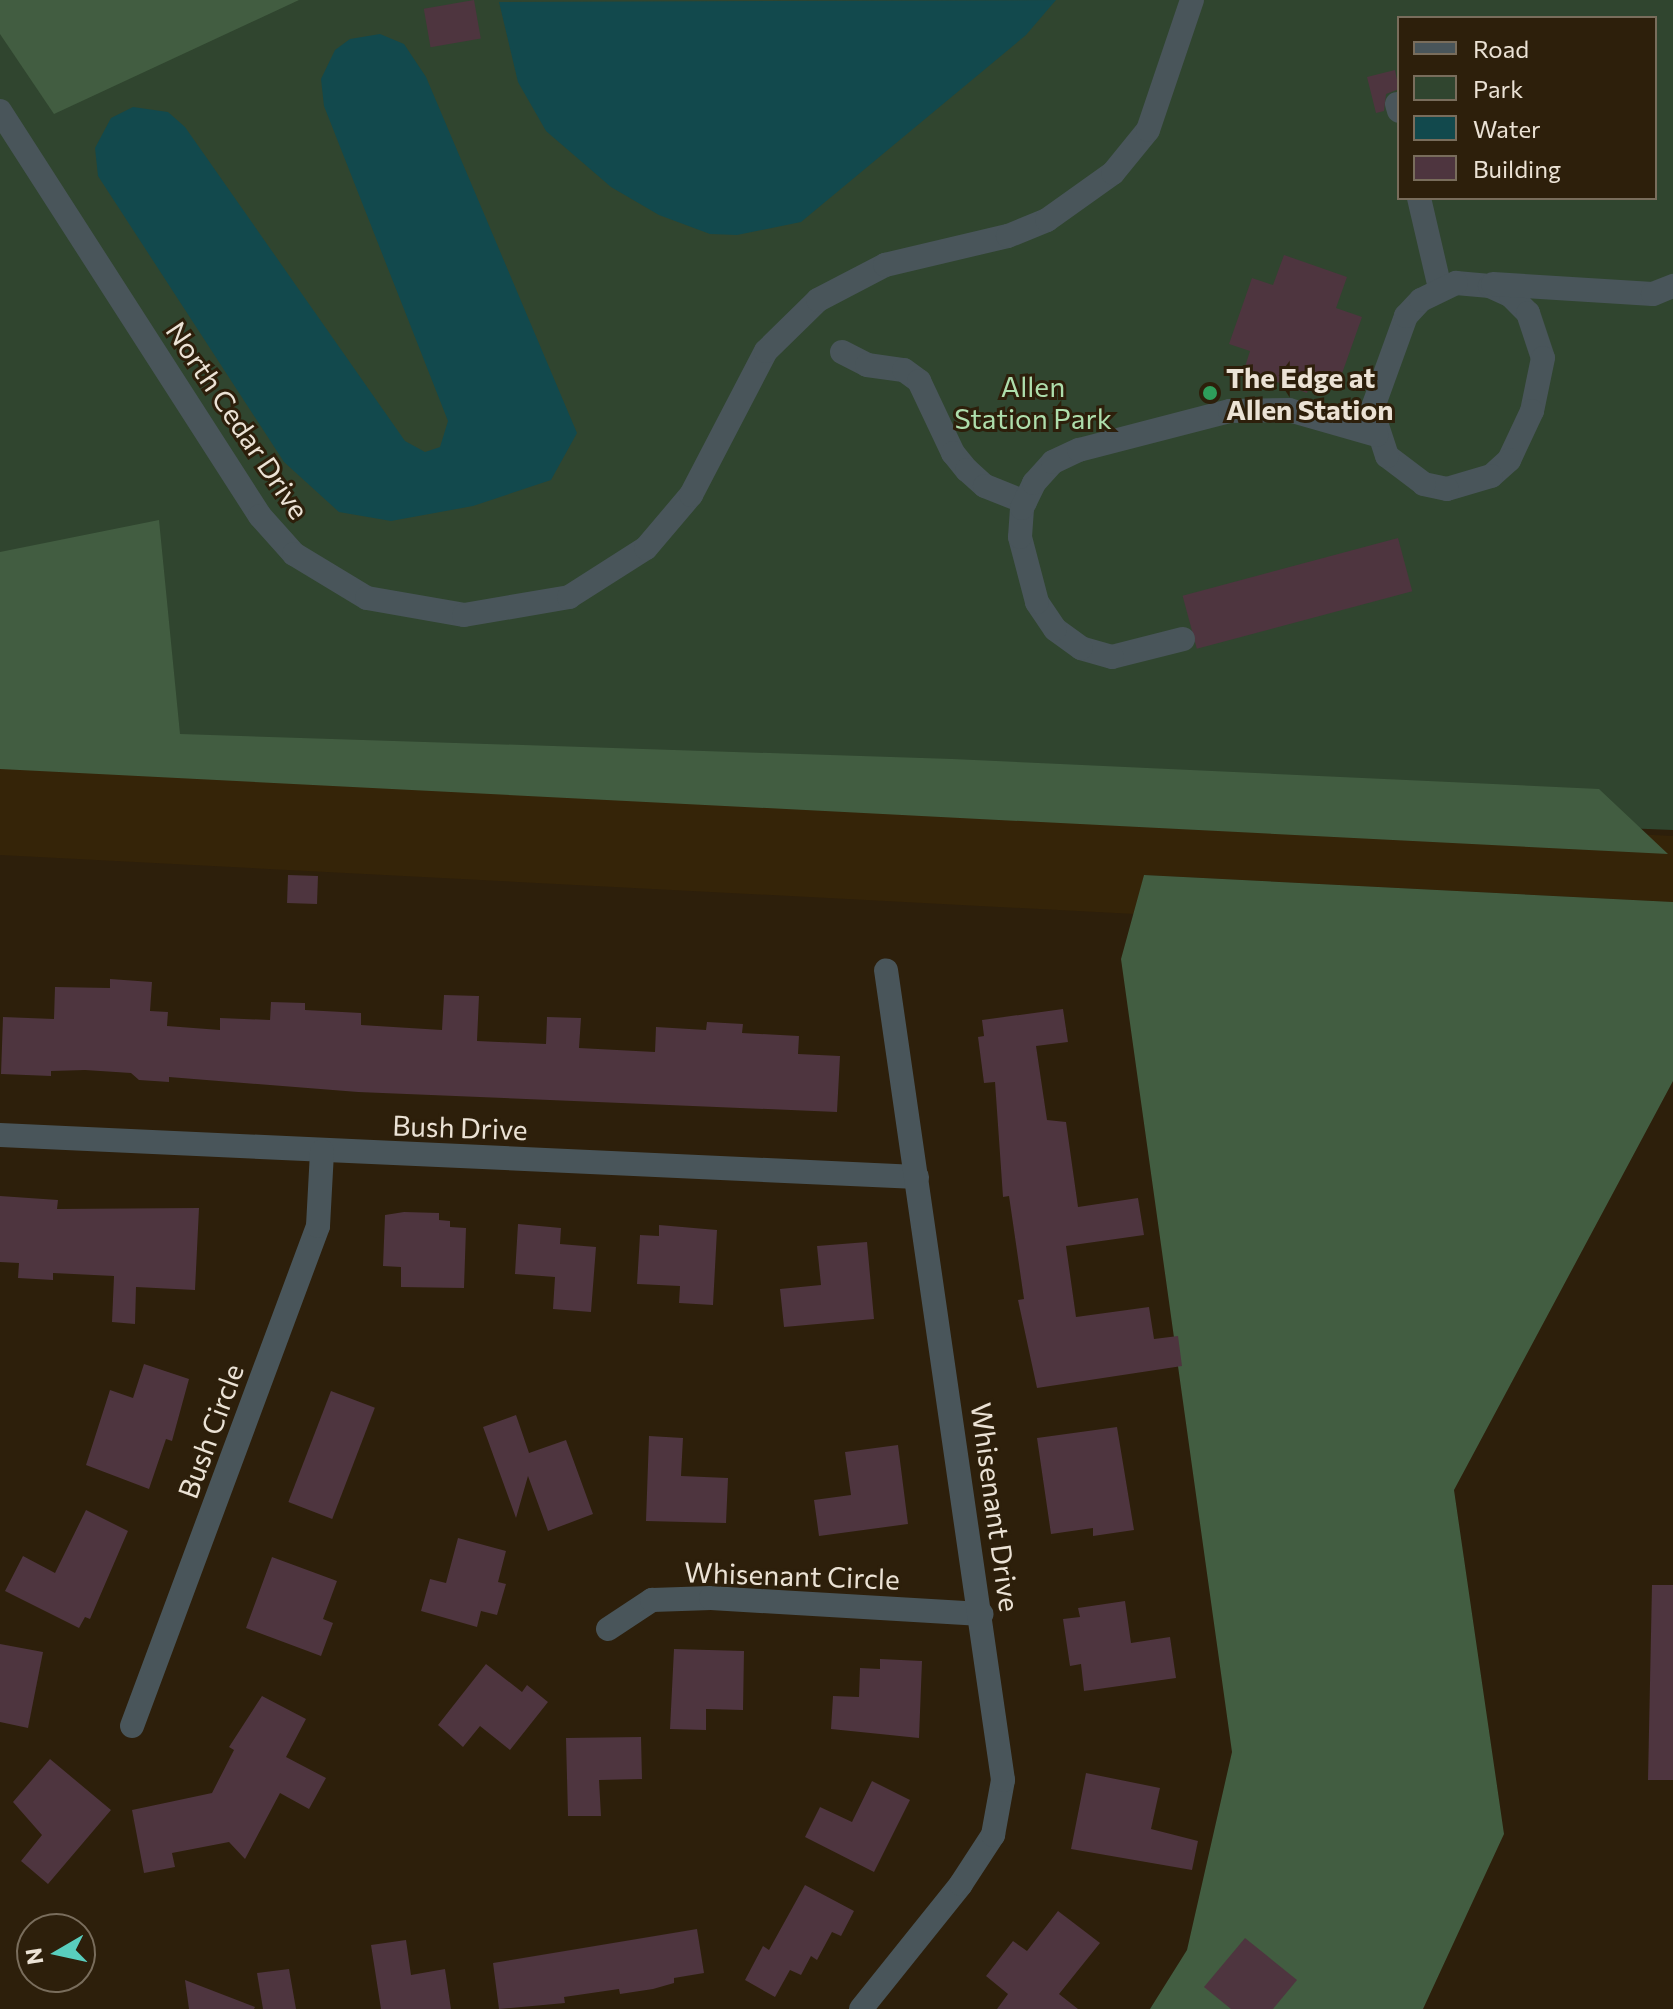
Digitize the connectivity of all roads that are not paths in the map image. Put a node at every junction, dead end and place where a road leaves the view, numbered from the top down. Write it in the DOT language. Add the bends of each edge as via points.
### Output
graph roads {
  1 [pos="1192,0"];
  2 [pos="0,111"];
  3 [pos="1419,200"];
  4 [pos="1473,283"];
  5 [pos="1440,288"];
  6 [pos="1663,290"];
  7 [pos="1673,309"];
  8 [pos="842,352"];
  9 [pos="1376,435"];
  10 [pos="1025,502"];
  11 [pos="1183,639"];
  12 [pos="886,970"];
  13 [pos="0,1135"];
  14 [pos="322,1151"];
  15 [pos="917,1177"];
  16 [pos="982,1614"];
  17 [pos="608,1629"];
  18 [pos="132,1726"];
  19 [pos="861,2009"];
  1 -- 2 [label="street, North Cedar Drive" via="1148,130 1113,173 1047,220 1008,236 885,265 818,300 766,351 691,495 646,548 569,597 464,615 367,598 294,554 260,516"];
  3 -- 5 [label="street"];
  4 -- 5 [label="street"];
  4 -- 6 [label="street"];
  4 -- 9 [label="street" via="1511,296 1539,334 1540,379 1509,460 1470,486 1424,484 1395,464"];
  5 -- 9 [label="street" via="1421,300 1396,336 1372,410"];
  6 -- 7 [label="street"];
  8 -- 10 [label="street" via="867,365 904,370 919,381 953,453 967,470 985,486"];
  9 -- 10 [label="street" via="1289,410 1230,411 1079,450 1053,462"];
  10 -- 11 [label="street" via="1020,537 1037,602 1055,629 1081,648 1112,657"];
  12 -- 15 [label="street, Whisenant Drive"];
  13 -- 14 [label="street, Bush Drive"];
  14 -- 15 [label="street, Bush Drive"];
  14 -- 18 [label="street, Bush Circle" via="318,1226"];
  15 -- 16 [label="street, Whisenant Drive"];
  16 -- 17 [label="street, Whisenant Circle" via="652,1600"];
  16 -- 19 [label="street, Whisenant Drive" via="1001,1746 1000,1810 993,1835 961,1884"];
}
